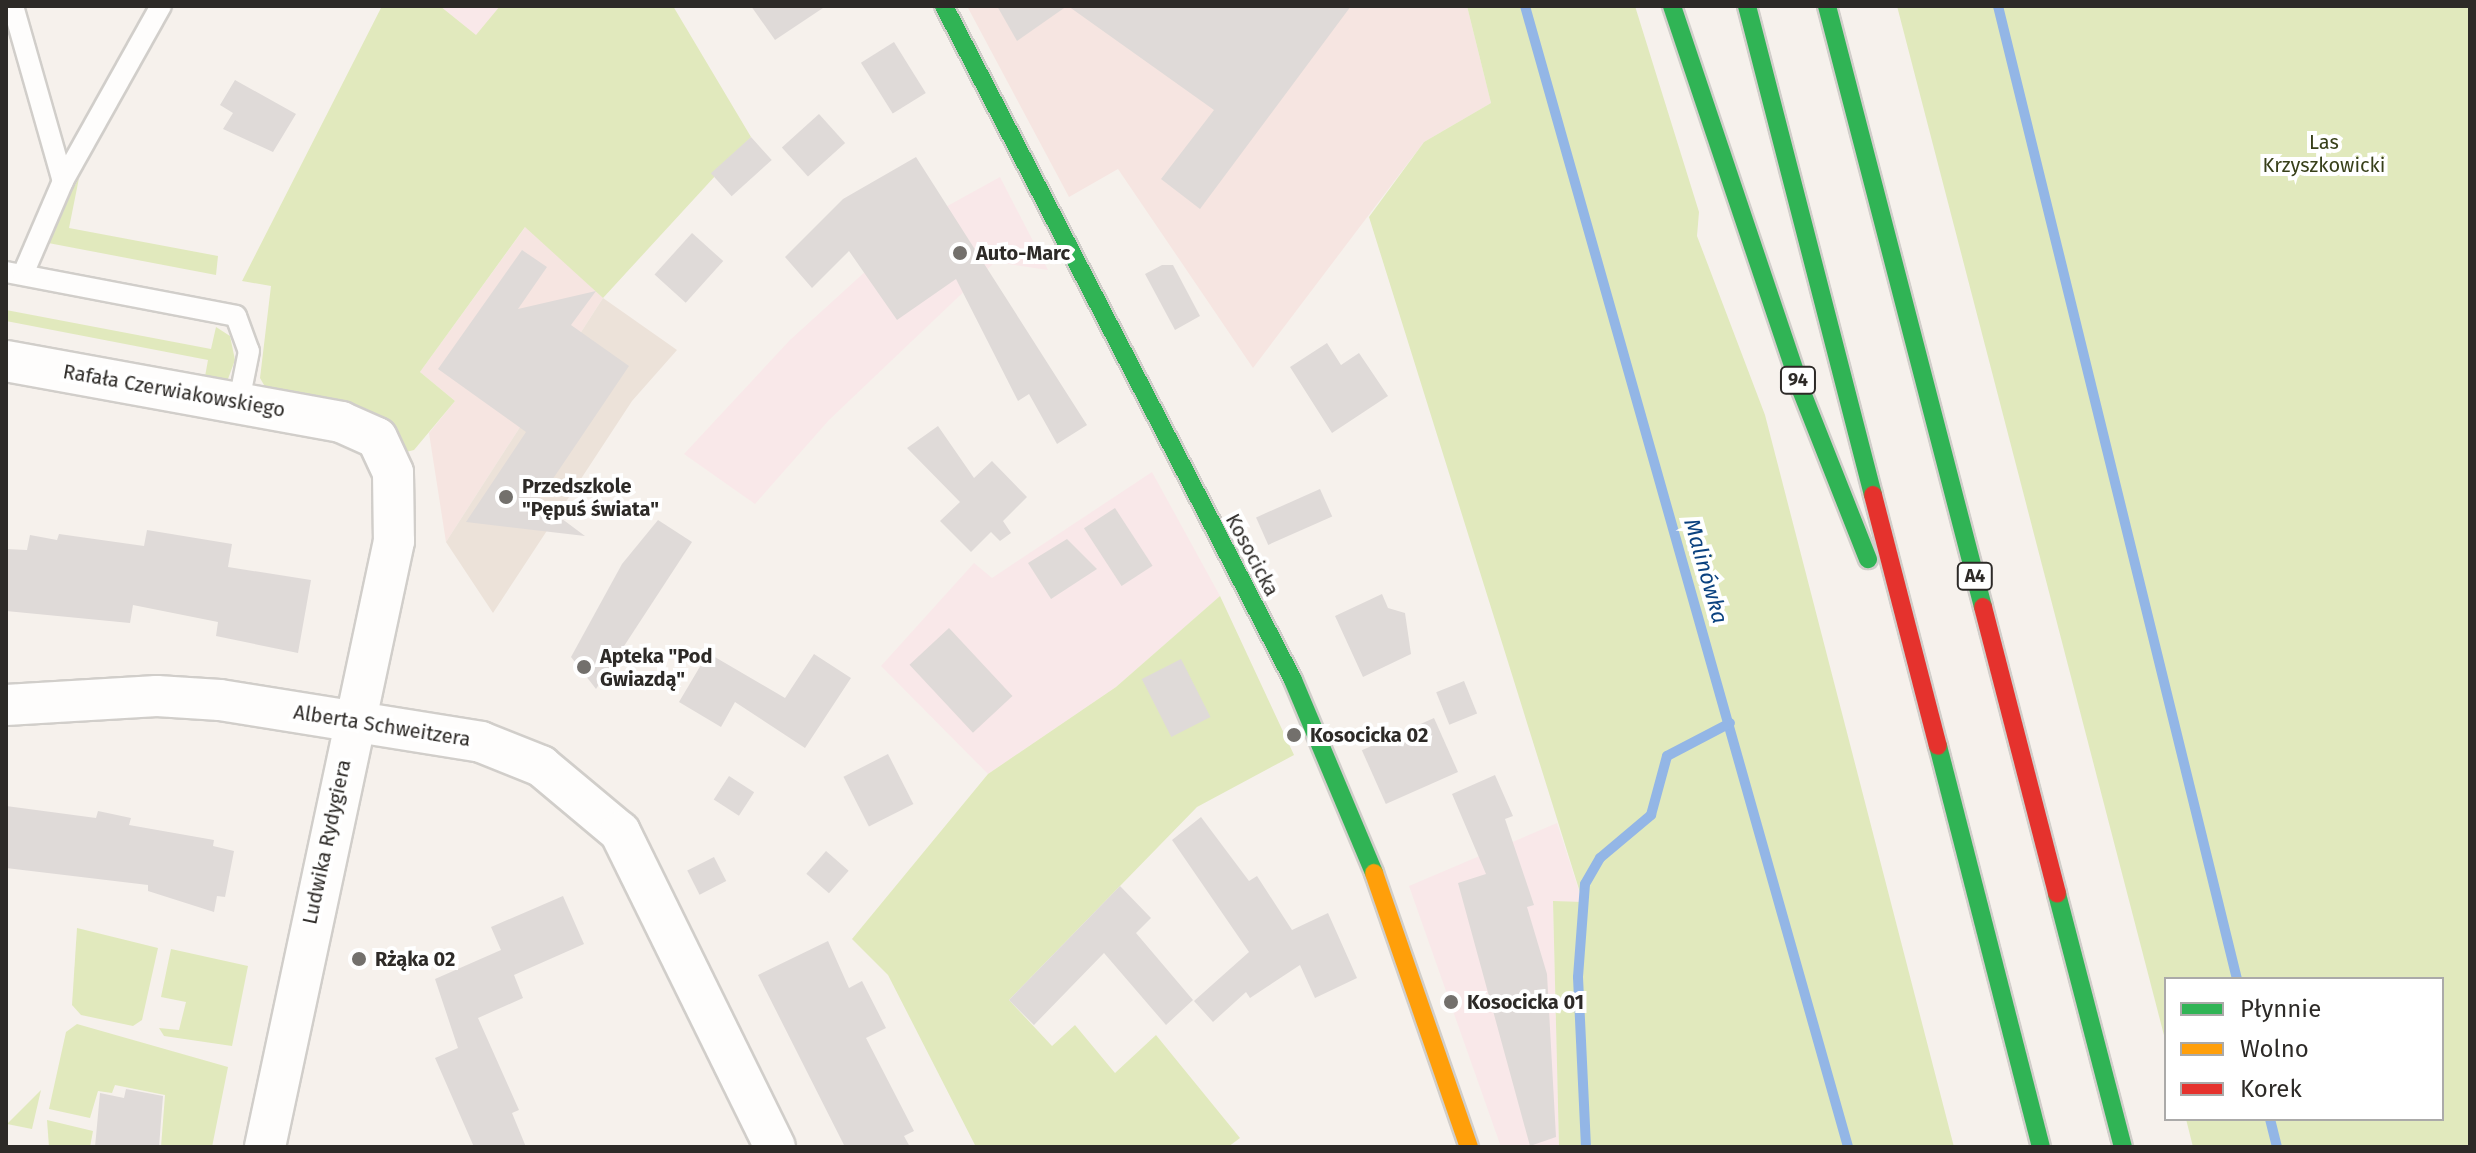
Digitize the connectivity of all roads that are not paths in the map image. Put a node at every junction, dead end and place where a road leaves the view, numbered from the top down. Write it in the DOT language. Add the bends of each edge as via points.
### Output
graph roads {
  1 [pos="13,6"];
  2 [pos="161,6"];
  3 [pos="944,6"];
  4 [pos="1672,6"];
  5 [pos="1747,6"];
  6 [pos="1827,6"];
  7 [pos="63,181"];
  8 [pos="15,273"];
  9 [pos="6,361"];
  10 [pos="239,401"];
  11 [pos="341,422"];
  12 [pos="6,705"];
  13 [pos="351,724"];
  14 [pos="1942,747"];
  15 [pos="1467,1146"];
  16 [pos="265,1147"];
  17 [pos="775,1147"];
  18 [pos="2041,1147"];
  19 [pos="2123,1147"];
  1 -- 7 [label="lane"];
  2 -- 7 [label="lane"];
  3 -- 15 [label="main road, Kosocicka" via="1293,680 1403,941"];
  4 -- 14 [label="main road, 94" via="1801,390"];
  5 -- 14 [label="main road"];
  6 -- 19 [label="main road, A4"];
  7 -- 8 [label="lane"];
  8 -- 10 [label="lane" via="236,316 249,351"];
  9 -- 10 [label="street, Rafała Czerwiakowskiego"];
  10 -- 11 [label="street, Rafała Czerwiakowskiego"];
  11 -- 13 [label="street, Ludwika Rydygiera" via="377,438 393,473 394,541"];
  12 -- 13 [label="street, Alberta Schweitzera" via="157,696 269,706"];
  13 -- 16 [label="street, Ludwika Rydygiera"];
  13 -- 17 [label="street, Alberta Schweitzera" via="481,742 541,766 620,832"];
  14 -- 18 [label="main road"];
}
